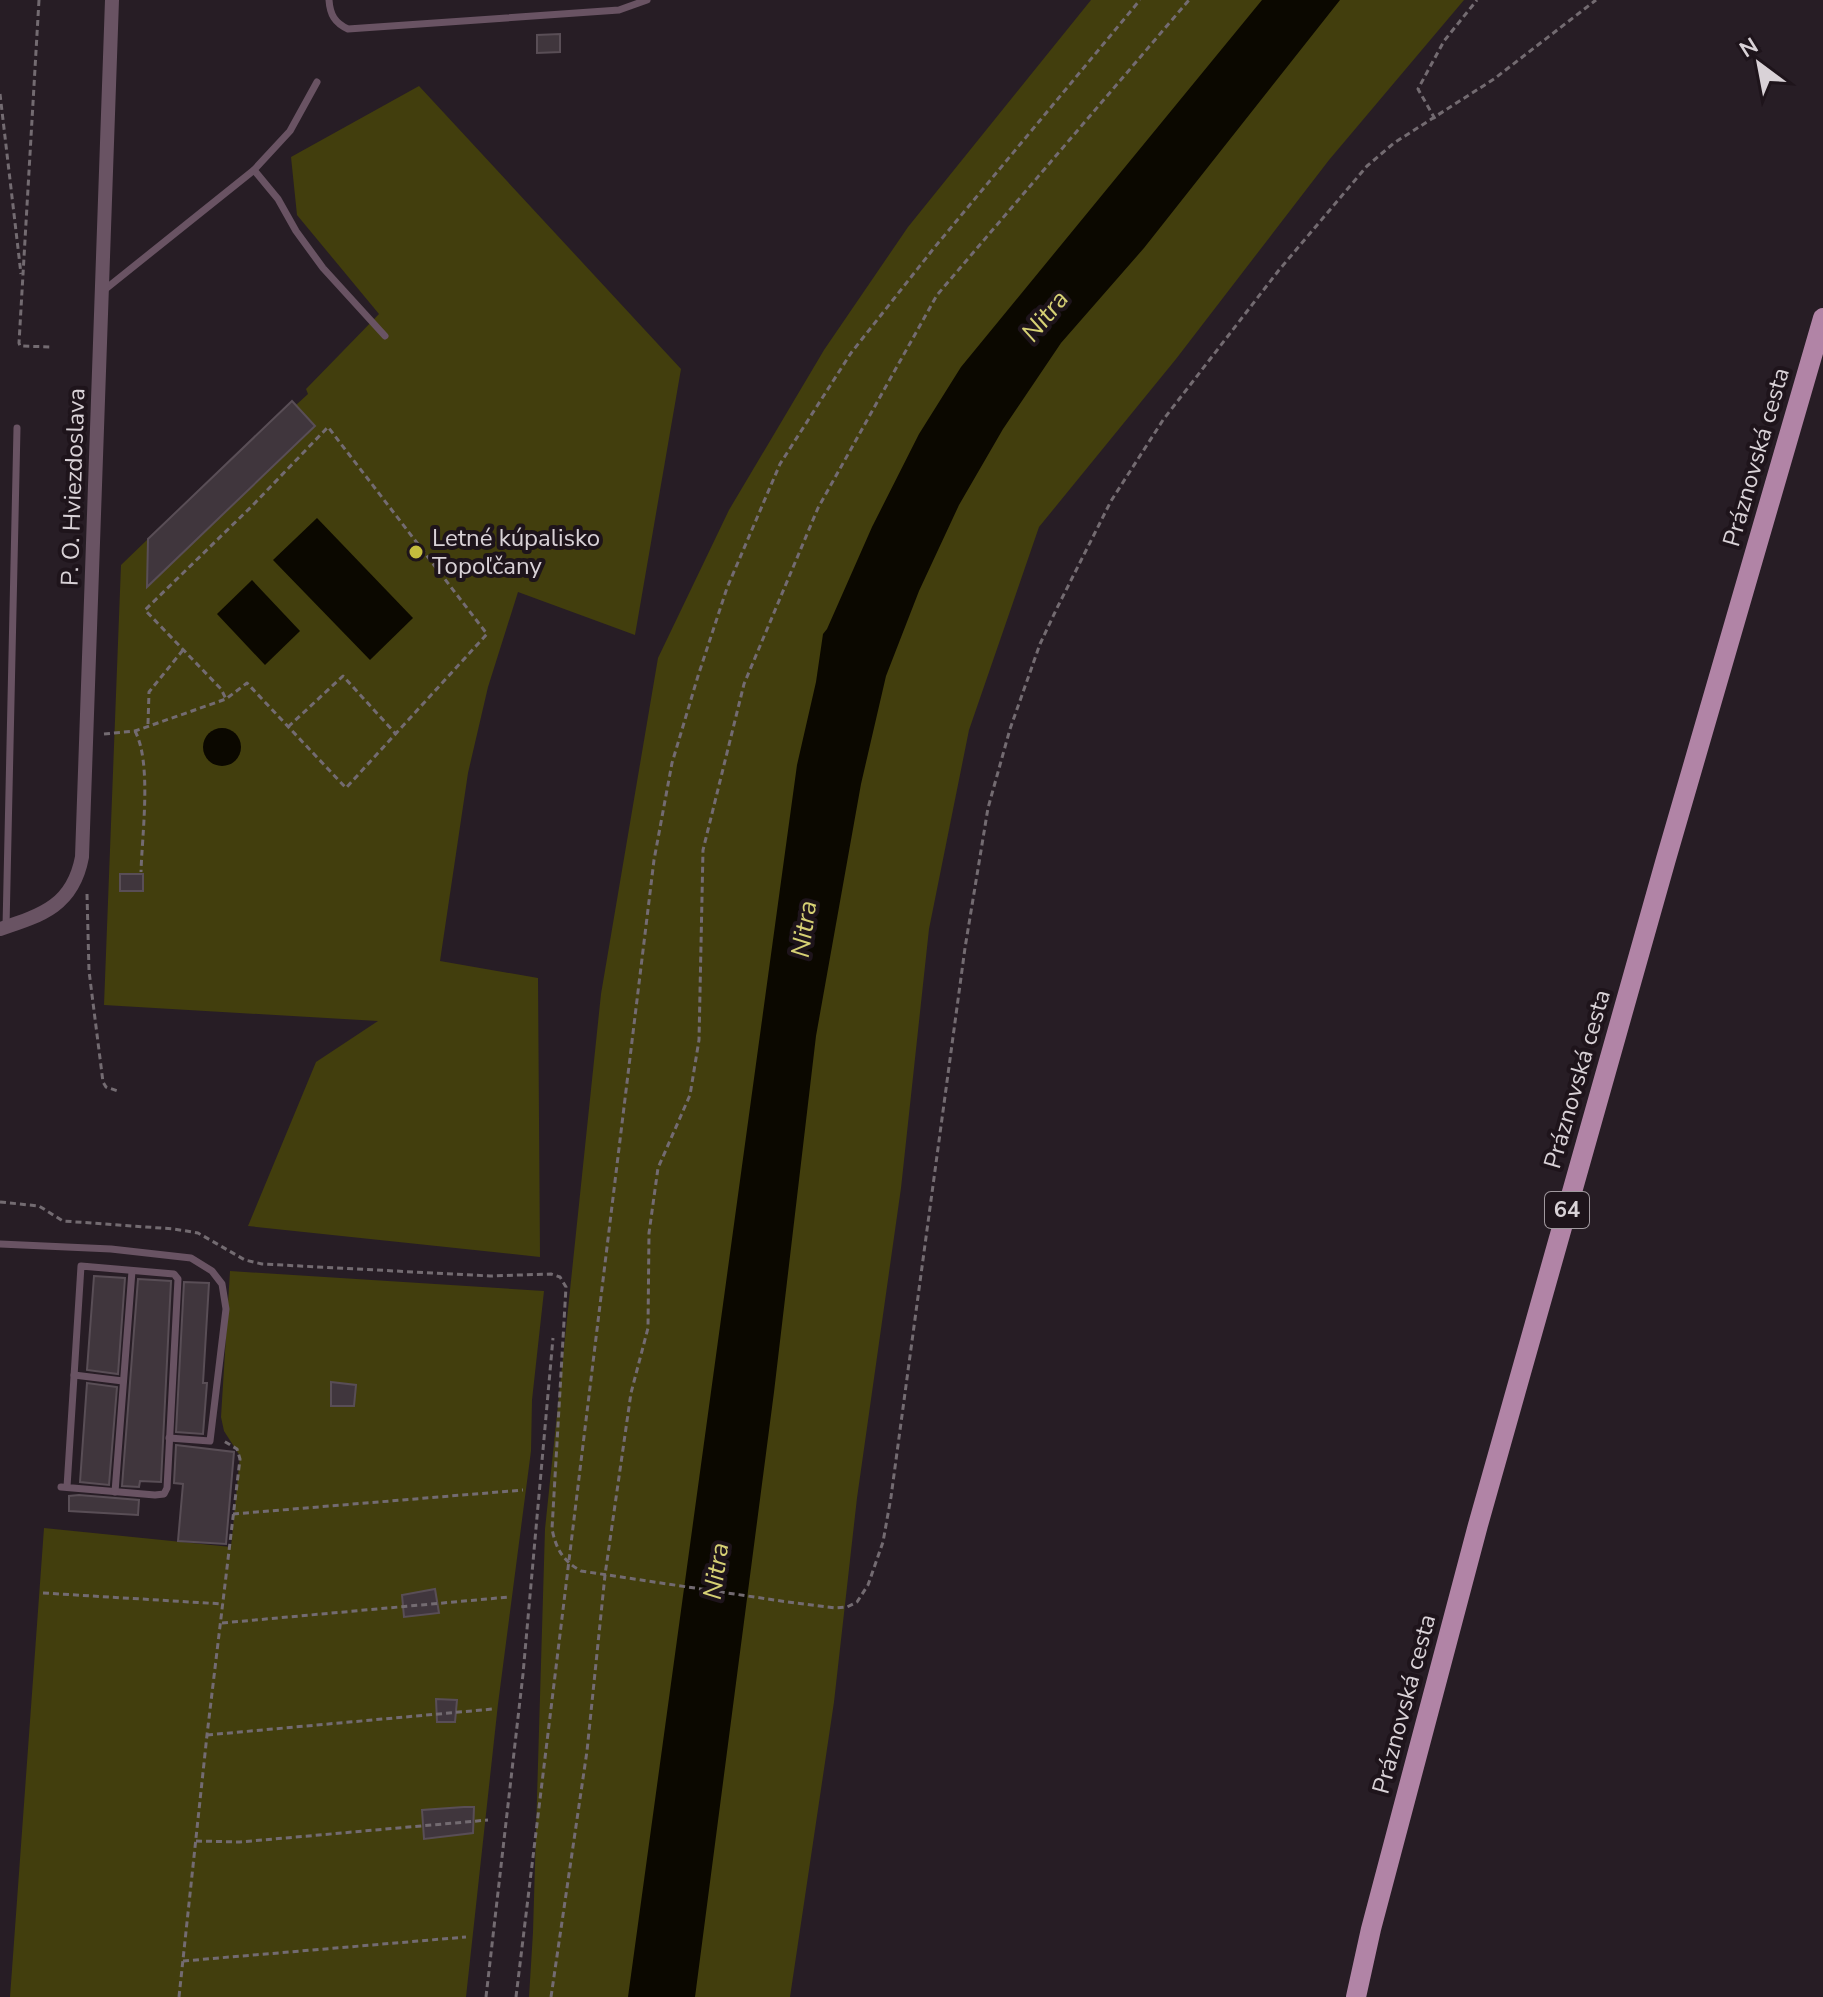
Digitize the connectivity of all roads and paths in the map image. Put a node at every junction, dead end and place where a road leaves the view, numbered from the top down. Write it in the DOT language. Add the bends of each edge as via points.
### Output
graph roads {
  1 [pos="39,0"];
  2 [pos="112,0"];
  3 [pos="329,0"];
  4 [pos="647,0"];
  5 [pos="1140,0"];
  6 [pos="1189,0"];
  7 [pos="1477,0"];
  8 [pos="1596,0"];
  9 [pos="317,82"];
  10 [pos="0,94"];
  11 [pos="1435,119"];
  12 [pos="254,170"];
  13 [pos="22,282"];
  14 [pos="101,293"];
  15 [pos="1823,318"];
  16 [pos="385,336"];
  17 [pos="53,347"];
  18 [pos="17,428"];
  19 [pos="183,650"];
  20 [pos="226,699"];
  21 [pos="148,724"];
  22 [pos="288,727"];
  23 [pos="135,731"];
  24 [pos="104,734"];
  25 [pos="396,734"];
  26 [pos="141,872"];
  27 [pos="87,884"];
  28 [pos="3,928"];
  29 [pos="118,1091"];
  30 [pos="0,1202"];
  31 [pos="0,1244"];
  32 [pos="132,1271"];
  33 [pos="553,1338"];
  34 [pos="74,1375"];
  35 [pos="123,1381"];
  36 [pos="169,1438"];
  37 [pos="210,1441"];
  38 [pos="523,1490"];
  39 [pos="115,1492"];
  40 [pos="233,1514"];
  41 [pos="567,1563"];
  42 [pos="605,1575"];
  43 [pos="43,1593"];
  44 [pos="509,1597"];
  45 [pos="224,1604"];
  46 [pos="222,1623"];
  47 [pos="493,1709"];
  48 [pos="207,1735"];
  49 [pos="488,1820"];
  50 [pos="195,1841"];
  51 [pos="466,1937"];
  52 [pos="183,1961"];
  53 [pos="179,1997"];
  54 [pos="486,1997"];
  55 [pos="516,1997"];
  56 [pos="551,1997"];
  57 [pos="1356,1997"];
  1 -- 13 [label="path"];
  2 -- 14 [label="street, P. O. Hviezdoslava"];
  3 -- 4 [label="lane" via="332,17 348,29 619,10"];
  5 -- 41 [label="path" via="851,353 780,464 727,588 672,763 654,860"];
  6 -- 42 [label="path" via="937,295 818,508 744,684 703,850 699,1040 690,1095 658,1168 649,1233 648,1328 631,1393"];
  7 -- 11 [label="path" via="1444,41 1418,89"];
  8 -- 11 [label="path"];
  9 -- 12 [label="lane" via="290,131"];
  10 -- 13 [label="path"];
  11 -- 42 [label="path" via="1367,166 1163,420 1092,533 1040,644 988,808 897,1455 883,1542 868,1585 857,1602 835,1608"];
  12 -- 14 [label="lane"];
  12 -- 16 [label="lane" via="323,268"];
  13 -- 17 [label="path" via="20,346"];
  14 -- 28 [label="street, P. O. Hviezdoslava" via="82,857 78,880 64,899"];
  15 -- 57 [label="main road, Práznovská cesta / 64" via="1478,1525"];
  18 -- 28 [label="lane"];
  19 -- 20 [label="path"];
  19 -- 21 [label="path" via="149,692"];
  19 -- 25 [label="path" via="145,610 328,427 487,634"];
  20 -- 21 [label="path"];
  20 -- 22 [label="path" via="247,683"];
  21 -- 23 [label="path"];
  22 -- 25 [label="path" via="343,676"];
  22 -- 25 [label="path" via="346,788"];
  23 -- 24 [label="path"];
  23 -- 26 [label="path" via="144,773"];
  27 -- 29 [label="path" via="89,971 103,1082"];
  30 -- 41 [label="path" via="39,1206 63,1221 198,1233 262,1264 560,1277 566,1287 552,1529 555,1546"];
  31 -- 37 [label="lane" via="191,1258 212,1271 226,1299"];
  32 -- 34 [label="lane" via="81,1266"];
  32 -- 35 [label="lane"];
  32 -- 36 [label="lane" via="174,1274 178,1279"];
  33 -- 54 [label="path" via="523,1674"];
  34 -- 35 [label="lane"];
  34 -- 39 [label="lane" via="64,1487"];
  35 -- 39 [label="lane"];
  36 -- 37 [label="lane"];
  36 -- 39 [label="lane" via="164,1494"];
  37 -- 40 [label="path" via="225,1440 237,1449"];
  38 -- 40 [label="path"];
  40 -- 45 [label="path"];
  41 -- 42 [label="path"];
  41 -- 55 [label="path"];
  42 -- 56 [label="path" via="587,1751"];
  43 -- 45 [label="path"];
  44 -- 46 [label="path"];
  45 -- 46 [label="path"];
  46 -- 48 [label="path"];
  47 -- 48 [label="path"];
  48 -- 50 [label="path"];
  49 -- 50 [label="path" via="240,1842"];
  50 -- 52 [label="path"];
  51 -- 52 [label="path"];
  52 -- 53 [label="path"];
}
